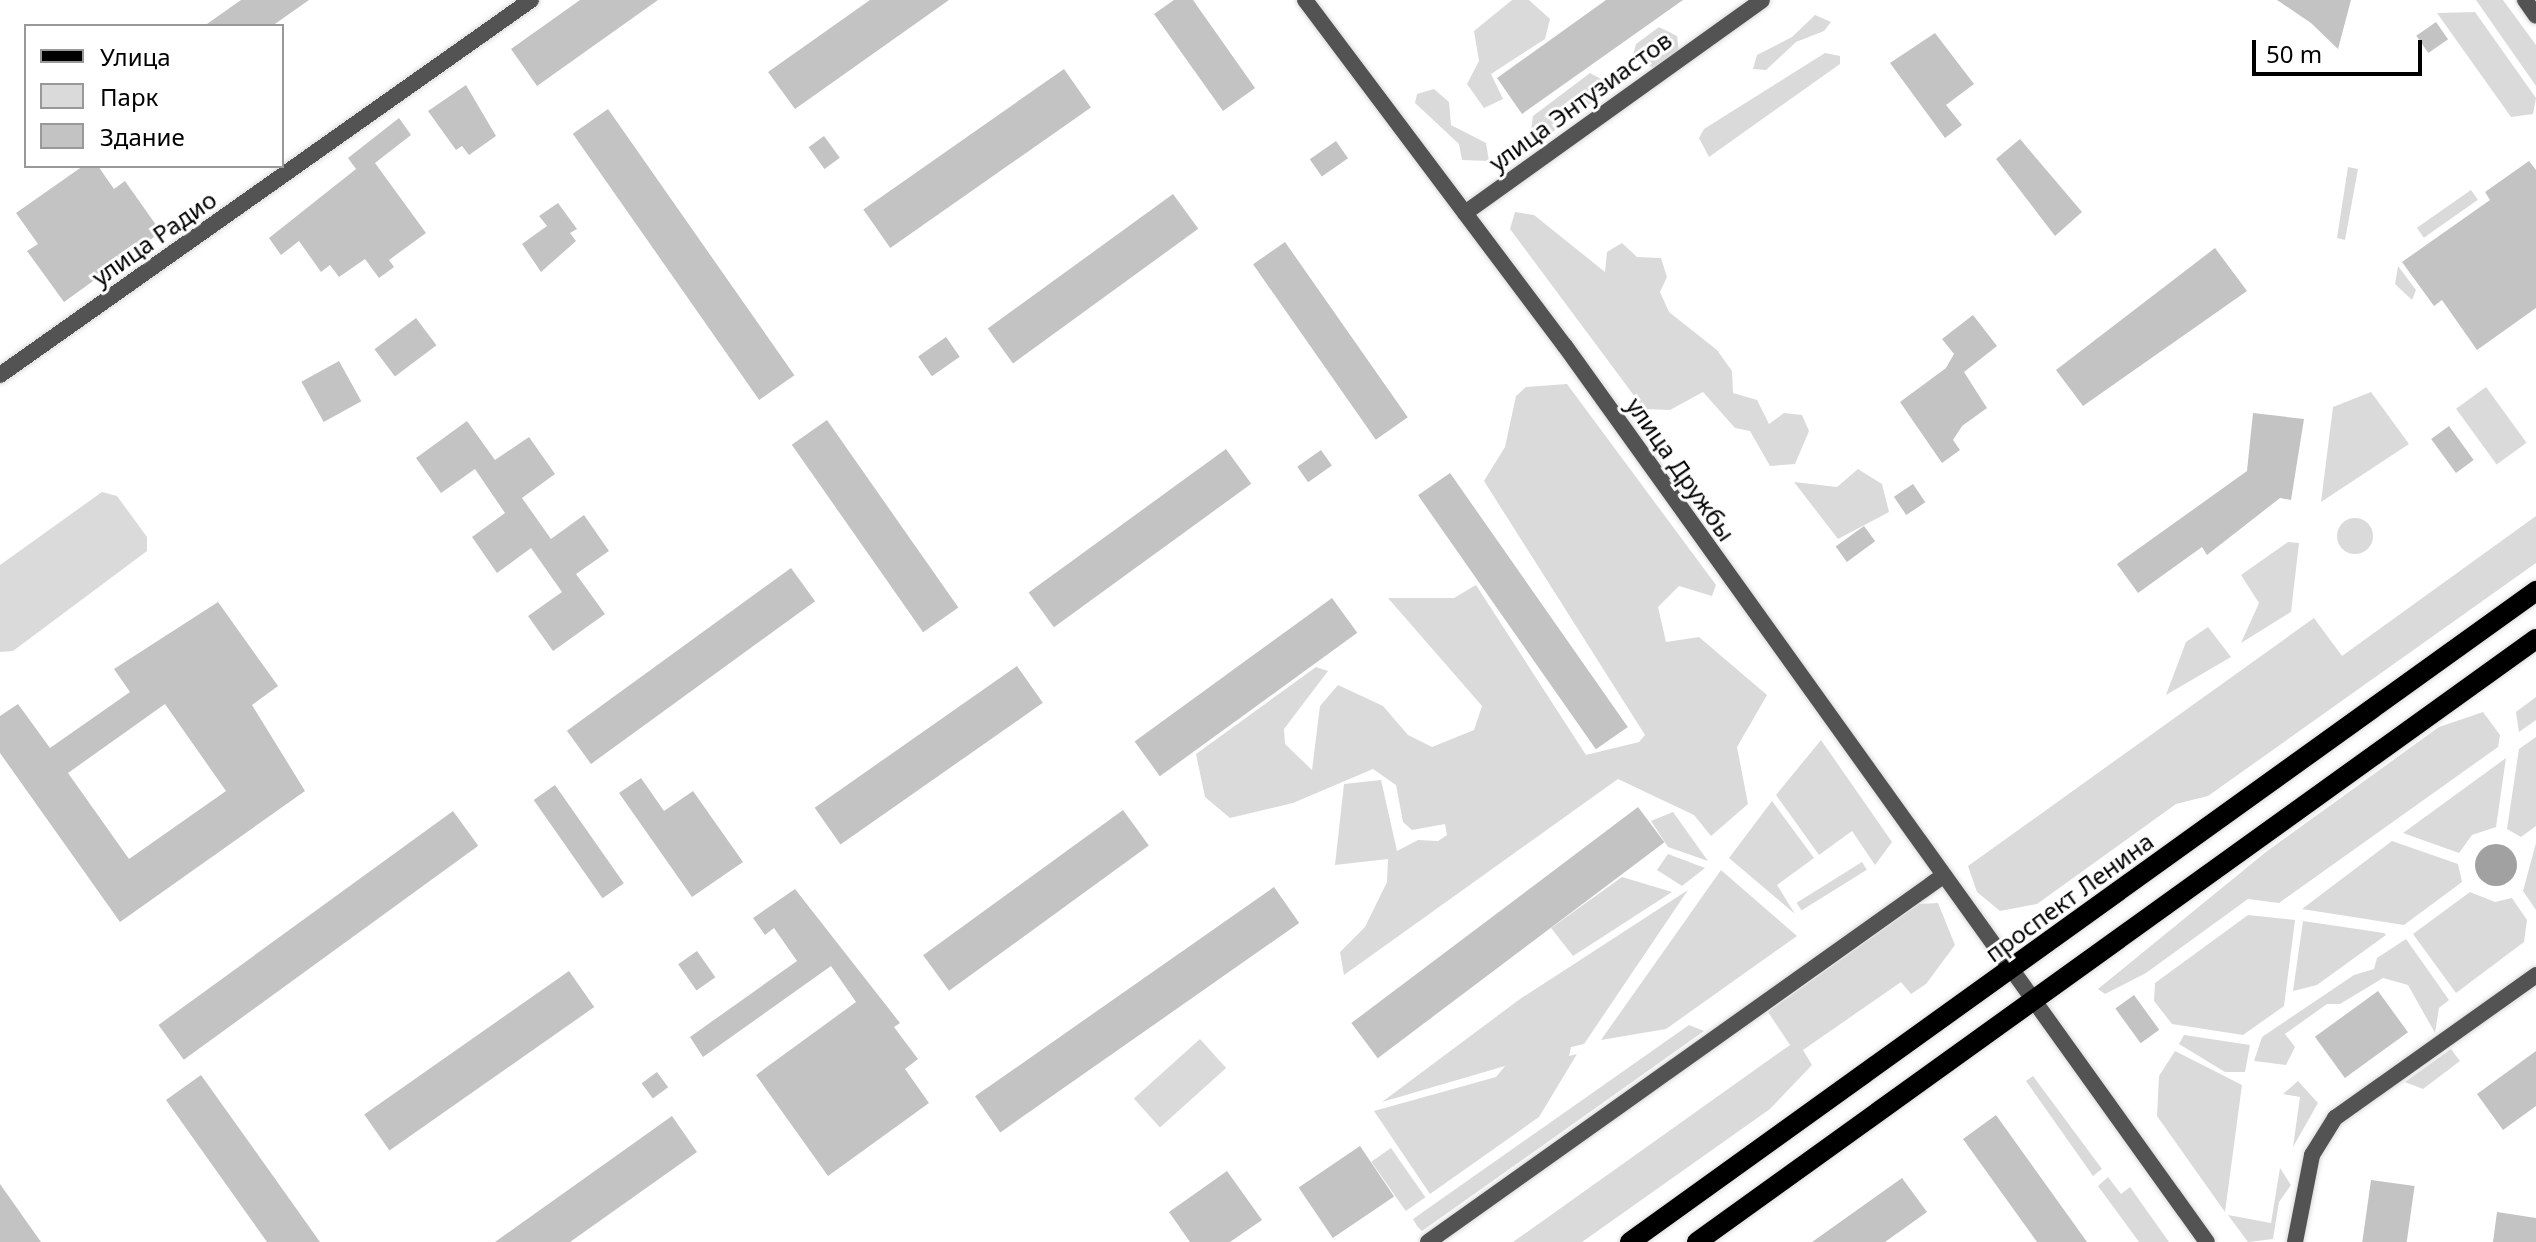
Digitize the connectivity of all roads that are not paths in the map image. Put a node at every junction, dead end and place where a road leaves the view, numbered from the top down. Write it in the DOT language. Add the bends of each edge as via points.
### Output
graph roads {
  1 [pos="531,0"];
  2 [pos="1305,0"];
  3 [pos="1762,0"];
  4 [pos="2525,0"];
  5 [pos="2536,16"];
  6 [pos="1465,213"];
  7 [pos="0,375"];
  8 [pos="2536,591"];
  9 [pos="2536,639"];
  10 [pos="1940,878"];
  11 [pos="2008,973"];
  12 [pos="2536,975"];
  13 [pos="2032,1003"];
  14 [pos="1428,1242"];
  15 [pos="1630,1242"];
  16 [pos="1697,1242"];
  17 [pos="2207,1242"];
  18 [pos="2295,1242"];
  1 -- 7 [label="street, улица Радио"];
  2 -- 6 [label="street, улица Дружбы"];
  3 -- 6 [label="street, улица Энтузиастов"];
  4 -- 5 [label="street"];
  6 -- 10 [label="street, улица Дружбы"];
  8 -- 11 [label="main road, проспект Ленина"];
  9 -- 13 [label="main road"];
  10 -- 11 [label="street, улица Дружбы"];
  10 -- 14 [label="street"];
  11 -- 13 [label="street, улица Дружбы"];
  11 -- 15 [label="main road, проспект Ленина"];
  12 -- 18 [label="street" via="2335,1118 2312,1155"];
  13 -- 16 [label="main road"];
  13 -- 17 [label="street, улица Дружбы"];
}
